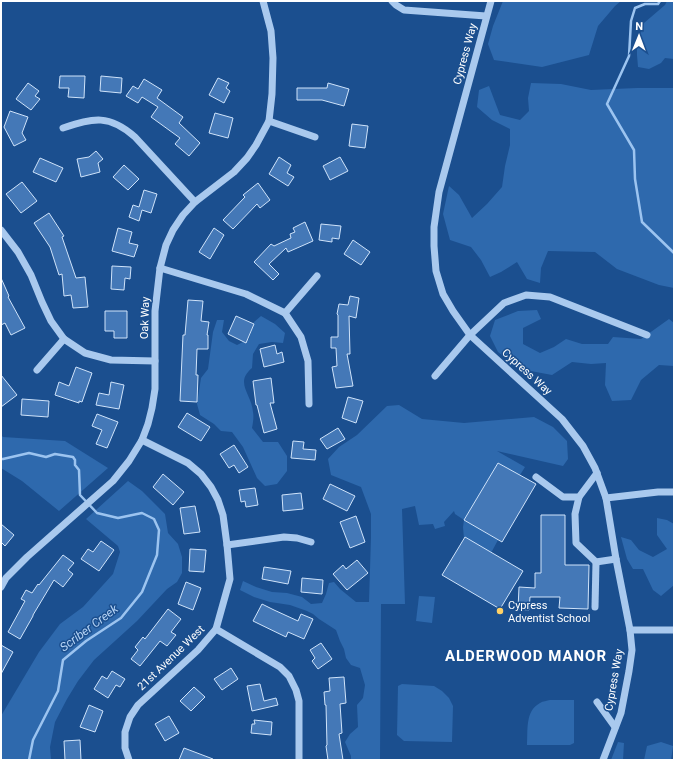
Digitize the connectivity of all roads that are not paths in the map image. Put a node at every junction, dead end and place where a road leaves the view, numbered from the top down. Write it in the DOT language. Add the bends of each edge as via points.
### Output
graph roads {
  1 [pos="263,1"];
  2 [pos="392,1"];
  3 [pos="491,1"];
  4 [pos="486,16"];
  5 [pos="269,121"];
  6 [pos="64,128"];
  7 [pos="315,138"];
  8 [pos="195,202"];
  9 [pos="1,230"];
  10 [pos="160,268"];
  11 [pos="317,276"];
  12 [pos="285,313"];
  13 [pos="647,334"];
  14 [pos="470,335"];
  15 [pos="64,339"];
  16 [pos="155,361"];
  17 [pos="37,370"];
  18 [pos="435,376"];
  19 [pos="309,404"];
  20 [pos="142,440"];
  21 [pos="597,473"];
  22 [pos="536,477"];
  23 [pos="674,492"];
  24 [pos="579,497"];
  25 [pos="606,498"];
  26 [pos="311,542"];
  27 [pos="227,545"];
  28 [pos="616,559"];
  29 [pos="596,562"];
  30 [pos="4,576"];
  31 [pos="1,587"];
  32 [pos="595,607"];
  33 [pos="216,628"];
  34 [pos="630,630"];
  35 [pos="674,630"];
  36 [pos="597,702"];
  37 [pos="615,727"];
  38 [pos="129,760"];
  39 [pos="299,760"];
  40 [pos="603,760"];
  1 -- 5 [label="street, Oak Way" via="271,31 273,58"];
  2 -- 4 [label="street" via="404,10"];
  3 -- 4 [label="street, Cypress Way"];
  4 -- 14 [label="street, Cypress Way" via="439,192 434,227 436,271 443,294"];
  5 -- 7 [label="street"];
  5 -- 8 [label="street, Oak Way" via="247,158 234,172"];
  6 -- 8 [label="street" via="87,120 101,119 127,129"];
  8 -- 10 [label="street, Oak Way" via="173,230"];
  9 -- 15 [label="street" via="18,252 51,321"];
  10 -- 12 [label="street" via="246,294"];
  10 -- 16 [label="street, Oak Way" via="154,310"];
  11 -- 12 [label="street"];
  12 -- 19 [label="street" via="301,337 308,361"];
  13 -- 14 [label="street" via="550,298 526,295 504,303"];
  14 -- 18 [label="street"];
  14 -- 21 [label="street, Cypress Way" via="562,419 584,446"];
  15 -- 16 [label="street" via="85,353 111,360"];
  15 -- 17 [label="street"];
  16 -- 20 [label="street, Oak Way" via="152,408"];
  20 -- 27 [label="street, 21st Avenue West" via="188,463 201,474 218,500"];
  20 -- 30 [label="street, Oak Way" via="113,481"];
  21 -- 24 [label="street"];
  21 -- 25 [label="street, Cypress Way"];
  22 -- 24 [label="street" via="563,497"];
  23 -- 25 [label="street"];
  24 -- 29 [label="street" via="575,514 575,540"];
  25 -- 28 [label="street, Cypress Way"];
  26 -- 27 [label="street" via="284,537"];
  27 -- 33 [label="street, 21st Avenue West" via="230,579"];
  28 -- 29 [label="street"];
  28 -- 34 [label="street, Cypress Way"];
  29 -- 32 [label="street"];
  30 -- 31 [label="street, Oak Way"];
  33 -- 38 [label="street, 21st Avenue West" via="198,650 138,705 130,717 124,748"];
  33 -- 39 [label="street" via="280,666 289,676 298,701"];
  34 -- 35 [label="street"];
  34 -- 37 [label="street, Cypress Way" via="632,650 629,671 621,713"];
  36 -- 37 [label="street"];
  37 -- 40 [label="street, Cypress Way"];
}
